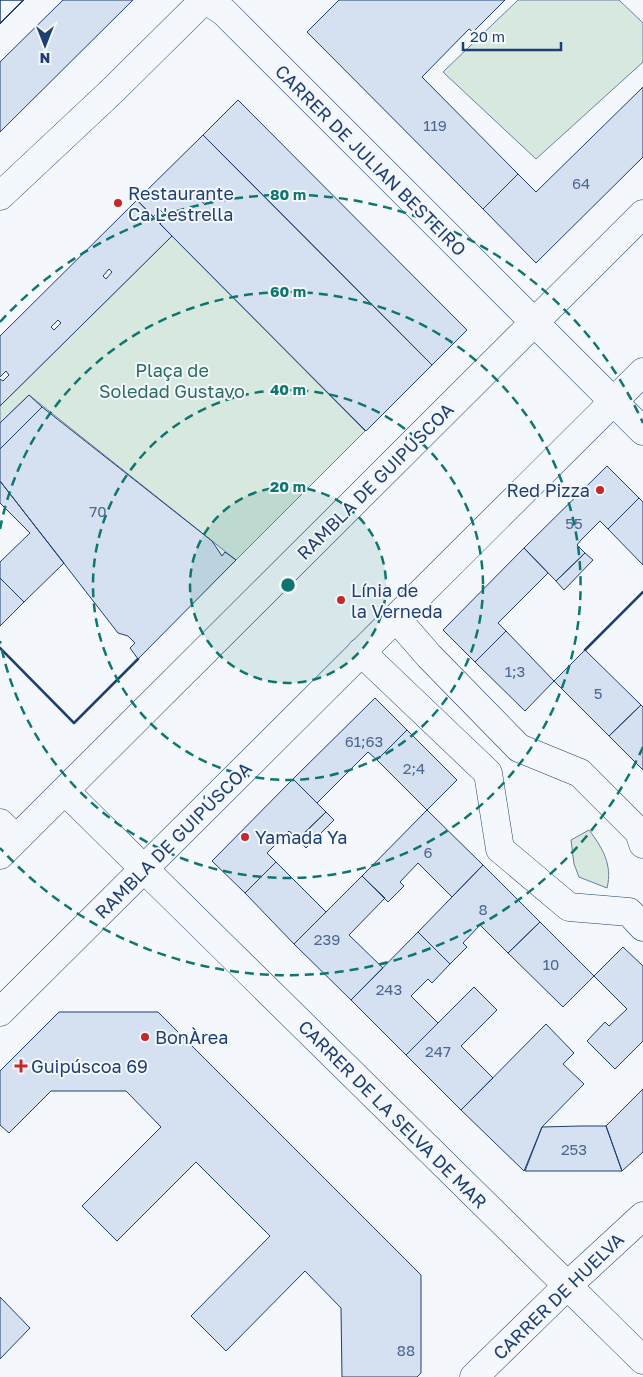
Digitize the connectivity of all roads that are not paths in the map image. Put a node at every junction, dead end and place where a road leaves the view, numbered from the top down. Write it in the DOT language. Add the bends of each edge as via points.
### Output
graph roads {
  1 [pos="205,0"];
  2 [pos="0,196"];
  3 [pos="643,214"];
  4 [pos="533,323"];
  5 [pos="643,372"];
  6 [pos="614,401"];
  7 [pos="643,431"];
  8 [pos="396,618"];
  9 [pos="361,652"];
  10 [pos="65,791"];
  11 [pos="5,839"];
  12 [pos="643,844"];
  13 [pos="144,868"];
  14 [pos="643,926"];
  15 [pos="0,1012"];
  16 [pos="643,1216"];
  17 [pos="567,1286"];
  18 [pos="643,1360"];
  19 [pos="474,1377"];
  1 -- 2 [label="street"];
  1 -- 4 [label="street, CARRER DE JULIAN BESTEIRO" via="224,12"];
  3 -- 4 [label="street, RAMBLA DE GUIPÚSCOA"];
  4 -- 6 [label="street, CARRER DE JULIAN BESTEIRO"];
  4 -- 10 [label="street, RAMBLA DE GUIPÚSCOA"];
  5 -- 6 [label="street, RAMBLA DE GUIPÚSCOA"];
  6 -- 7 [label="street, CARRER DE JULIAN BESTEIRO"];
  6 -- 8 [label="street, RAMBLA DE GUIPÚSCOA"];
  8 -- 9 [label="street, RAMBLA DE GUIPÚSCOA"];
  8 -- 12 [label="street" via="519,748 580,773 639,832"];
  9 -- 13 [label="street, RAMBLA DE GUIPÚSCOA"];
  9 -- 14 [label="street" via="488,773 500,849 569,907 629,912"];
  10 -- 11 [label="street, RAMBLA DE GUIPÚSCOA"];
  10 -- 13 [label="street, CARRER DE LA SELVA DE MAR"];
  13 -- 15 [label="street, RAMBLA DE GUIPÚSCOA"];
  13 -- 17 [label="street, CARRER DE LA SELVA DE MAR"];
  16 -- 17 [label="street, CARRER DE HUELVA"];
  17 -- 18 [label="street, CARRER DE LA SELVA DE MAR"];
  17 -- 19 [label="street, CARRER DE HUELVA"];
}
